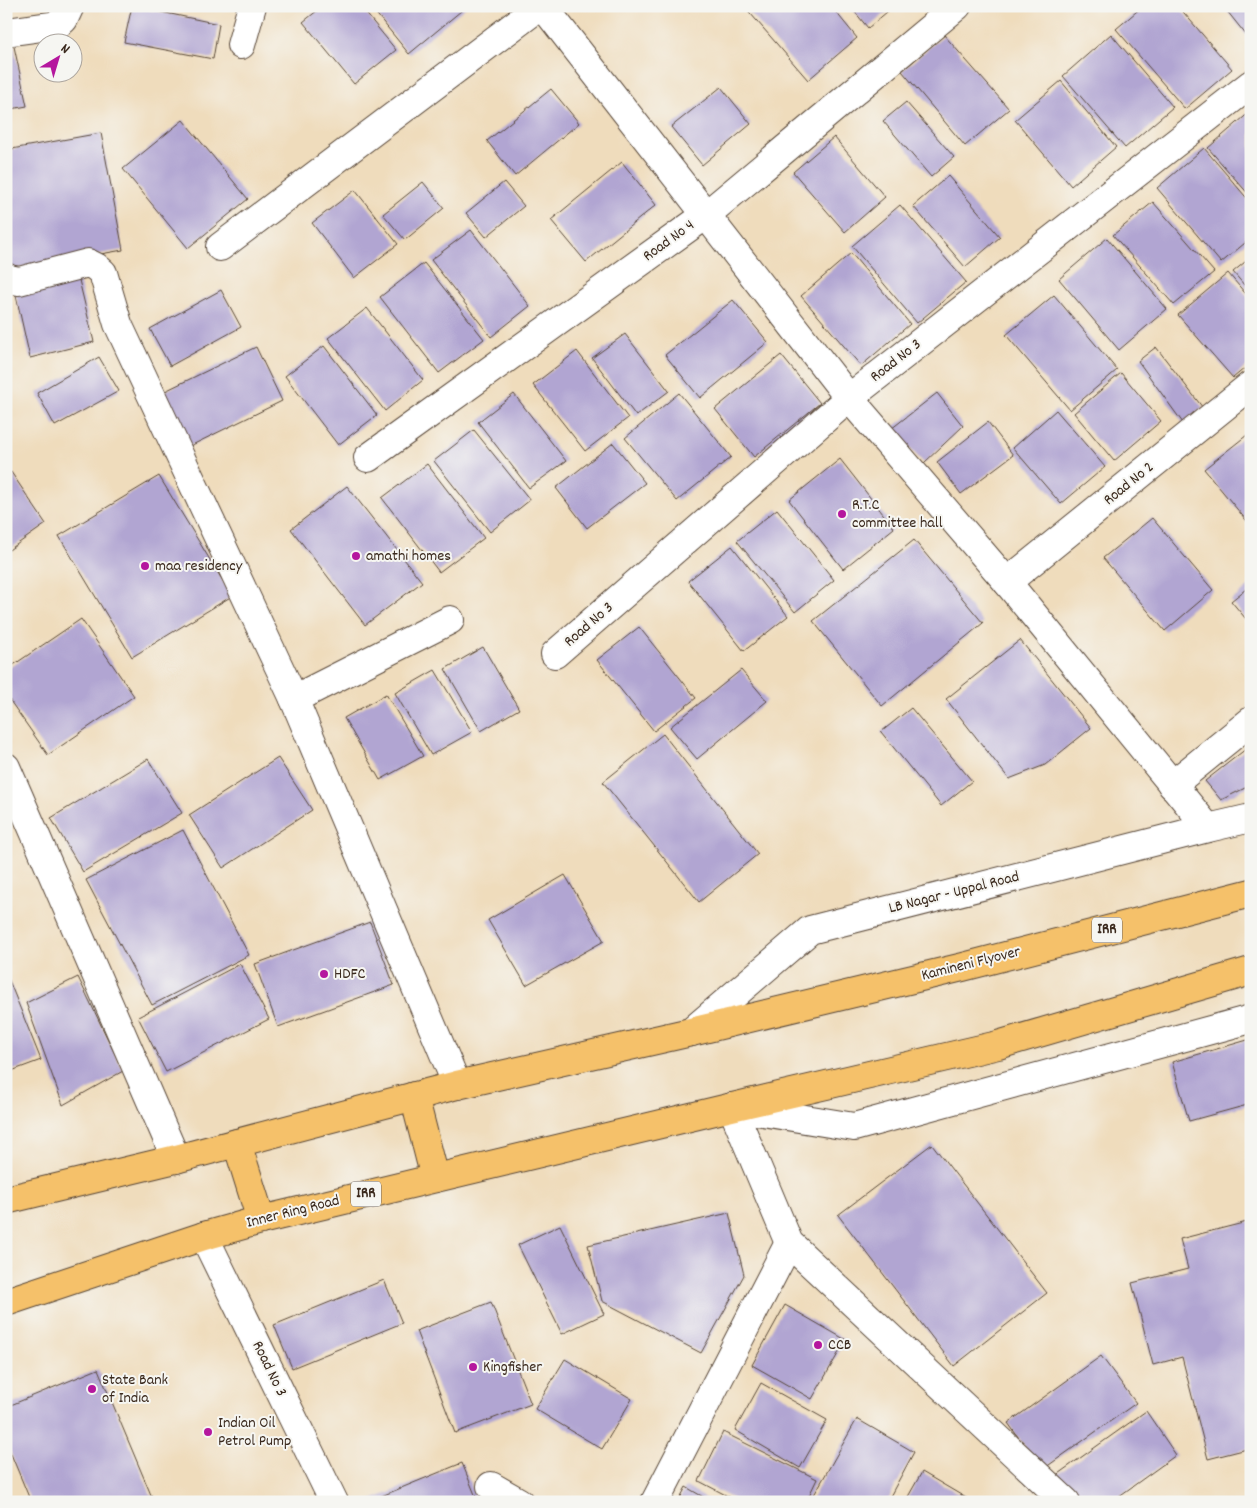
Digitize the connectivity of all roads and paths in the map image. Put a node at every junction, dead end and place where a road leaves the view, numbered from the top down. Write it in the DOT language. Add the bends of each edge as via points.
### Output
graph roads {
  1 [pos="70,6"];
  2 [pos="252,6"];
  3 [pos="542,6"];
  4 [pos="957,6"];
  5 [pos="6,32"];
  6 [pos="241,45"];
  7 [pos="1251,84"];
  8 [pos="706,214"];
  9 [pos="220,247"];
  10 [pos="6,277"];
  11 [pos="1251,385"];
  12 [pos="849,398"];
  13 [pos="368,458"];
  14 [pos="1007,582"];
  15 [pos="450,620"];
  16 [pos="555,654"];
  17 [pos="294,698"];
  18 [pos="1251,721"];
  19 [pos="6,767"];
  20 [pos="1172,785"];
  21 [pos="1251,818"];
  22 [pos="1208,828"];
  23 [pos="1251,893"];
  24 [pos="1251,971"];
  25 [pos="1251,1019"];
  26 [pos="691,1032"];
  27 [pos="457,1084"];
  28 [pos="414,1096"];
  29 [pos="732,1106"];
  30 [pos="237,1143"];
  31 [pos="176,1159"];
  32 [pos="435,1178"];
  33 [pos="6,1200"];
  34 [pos="261,1220"];
  35 [pos="204,1236"];
  36 [pos="789,1243"];
  37 [pos="6,1302"];
  38 [pos="491,1486"];
  39 [pos="334,1502"];
  40 [pos="519,1502"];
  41 [pos="655,1502"];
  42 [pos="1066,1502"];
  1 -- 5 [label="street" via="57,25"];
  2 -- 6 [label="street"];
  3 -- 8 [label="street"];
  3 -- 9 [label="street"];
  4 -- 8 [label="street, Road No 4"];
  7 -- 12 [label="street, Road No 3"];
  8 -- 12 [label="street"];
  8 -- 13 [label="street, Road No 4"];
  10 -- 17 [label="street" via="19,281 88,263 103,273 118,324"];
  11 -- 14 [label="street, Road No 2"];
  12 -- 14 [label="street"];
  12 -- 16 [label="street, Road No 3"];
  14 -- 20 [label="street"];
  15 -- 17 [label="street"];
  17 -- 27 [label="street"];
  18 -- 20 [label="street"];
  19 -- 31 [label="street"];
  20 -- 22 [label="street"];
  21 -- 22 [label="street, LB Nagar - Uppal Road"];
  22 -- 26 [label="street, LB Nagar - Uppal Road" via="810,930"];
  23 -- 26 [label="highway, Kamineni Flyover / IRR"];
  24 -- 29 [label="highway, IRR" via="998,1045"];
  25 -- 29 [label="street" via="854,1127"];
  26 -- 27 [label="highway, IRR"];
  27 -- 28 [label="highway, IRR"];
  28 -- 30 [label="highway, IRR"];
  28 -- 32 [label="highway"];
  29 -- 32 [label="highway, Inner Ring Road / IRR"];
  29 -- 36 [label="street"];
  30 -- 31 [label="highway, IRR"];
  30 -- 34 [label="highway"];
  31 -- 33 [label="highway, IRR"];
  32 -- 34 [label="highway, Inner Ring Road / IRR"];
  34 -- 35 [label="highway, Inner Ring Road / IRR"];
  35 -- 37 [label="highway, Inner Ring Road / IRR"];
  35 -- 39 [label="street, Road No 3"];
  36 -- 41 [label="street"];
  36 -- 42 [label="street"];
  38 -- 40 [label="street"];
}
